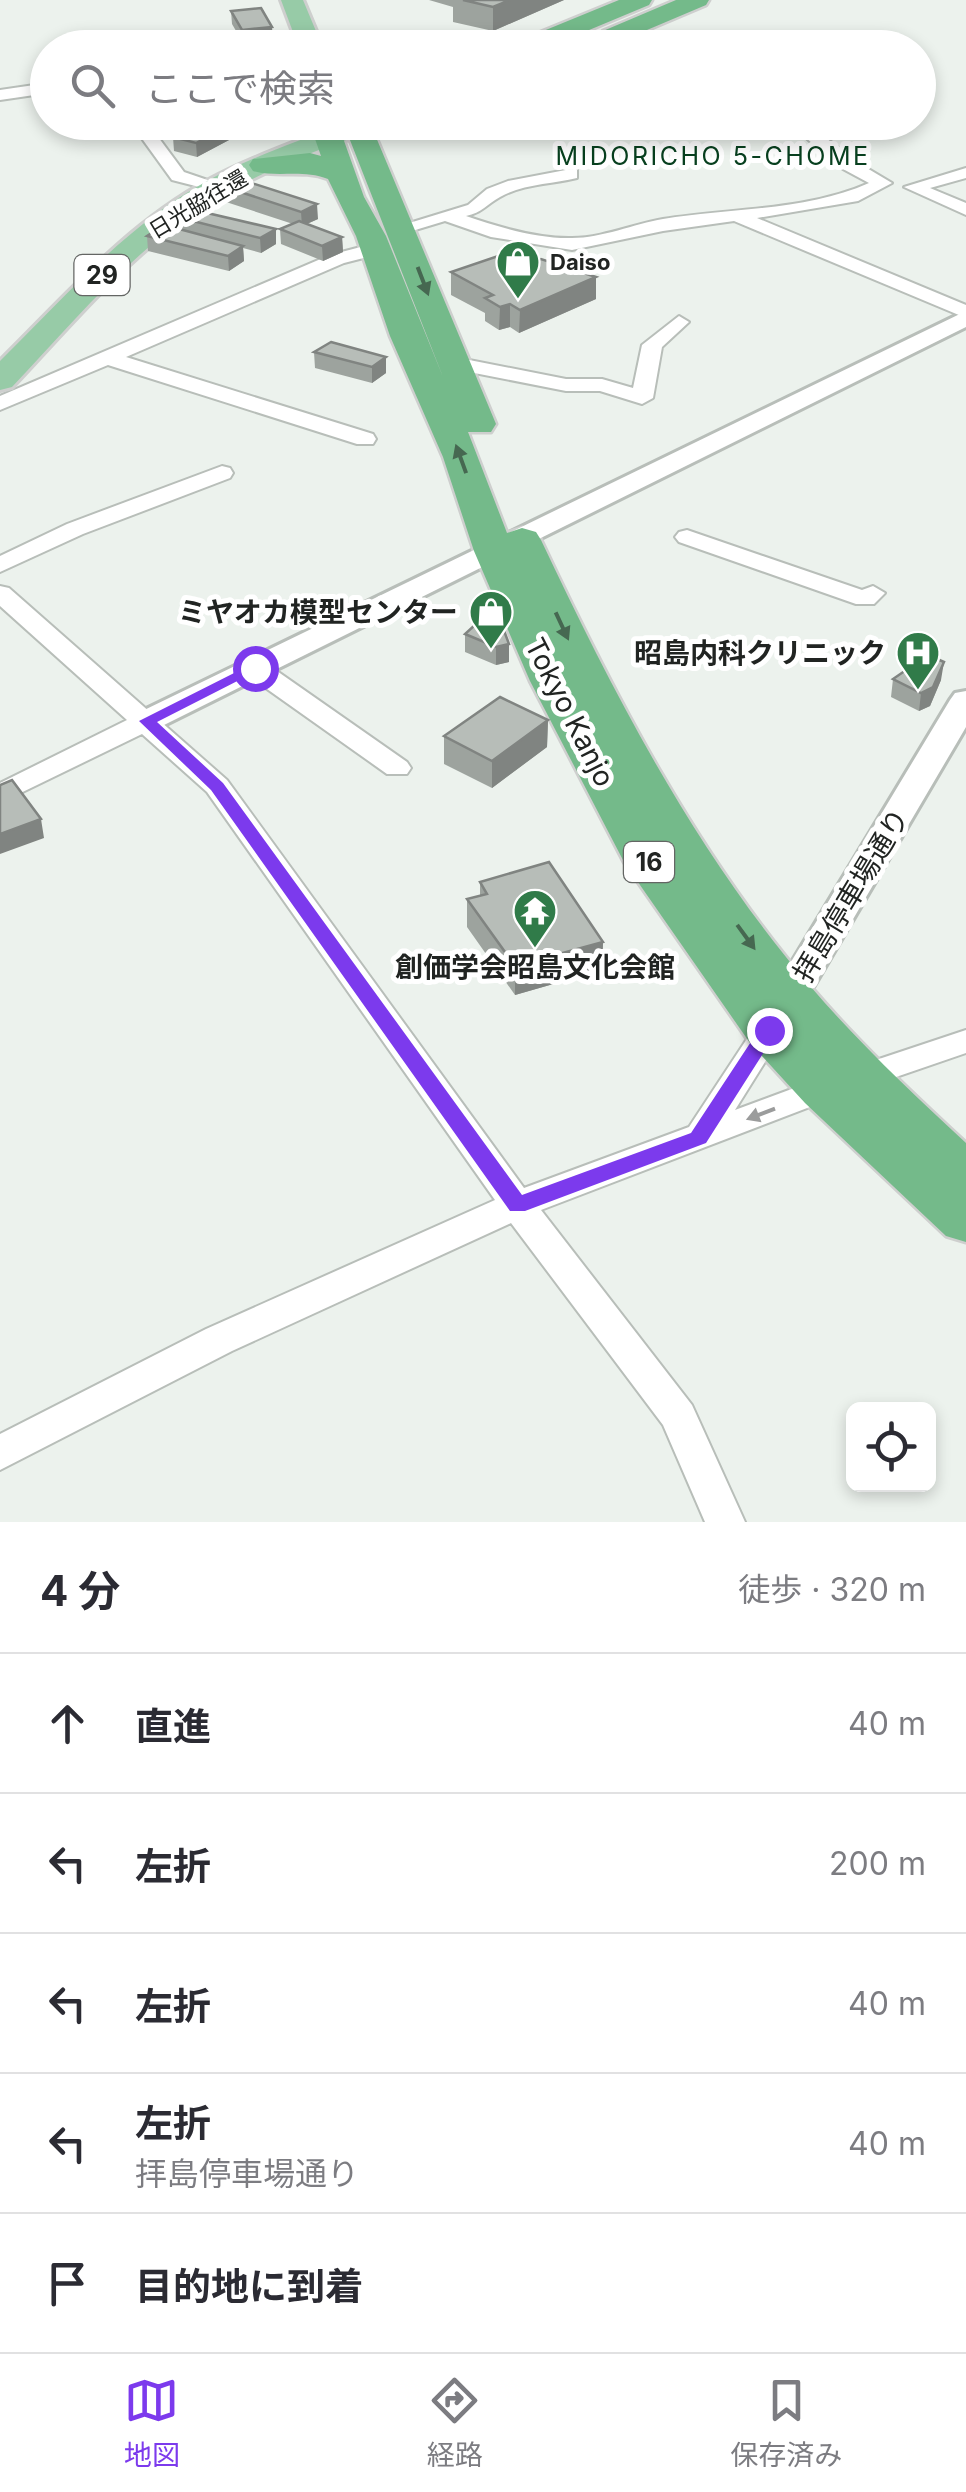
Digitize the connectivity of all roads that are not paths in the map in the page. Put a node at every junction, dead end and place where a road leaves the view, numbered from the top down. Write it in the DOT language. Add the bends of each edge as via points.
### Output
graph roads {
  1 [pos="640,0"];
  2 [pos="674,0"];
  3 [pos="697,0"];
  4 [pos="297,1"];
  5 [pos="305,30"];
  6 [pos="316,30"];
  7 [pos="584,30"];
  8 [pos="595,30"];
  9 [pos="627,30"];
  10 [pos="30,91"];
  11 [pos="0,96"];
  12 [pos="151,140"];
  13 [pos="316,140"];
  14 [pos="345,140"];
  15 [pos="353,140"];
  16 [pos="817,140"];
  17 [pos="263,165"];
  18 [pos="340,173"];
  19 [pos="966,173"];
  20 [pos="571,174"];
  21 [pos="219,187"];
  22 [pos="966,210"];
  23 [pos="446,215"];
  24 [pos="740,218"];
  25 [pos="389,238"];
  26 [pos="966,315"];
  27 [pos="679,322"];
  28 [pos="106,357"];
  29 [pos="454,363"];
  30 [pos="0,380"];
  31 [pos="0,404"];
  32 [pos="364,439"];
  33 [pos="222,473"];
  34 [pos="686,537"];
  35 [pos="507,544"];
  36 [pos="0,565"];
  37 [pos="874,592"];
  38 [pos="0,593"];
  39 [pos="255,668"];
  40 [pos="966,700"];
  41 [pos="147,721"];
  42 [pos="396,768"];
  43 [pos="0,794"];
  44 [pos="779,1014"];
  45 [pos="966,1041"];
  46 [pos="842,1083"];
  47 [pos="698,1138"];
  48 [pos="966,1176"];
  49 [pos="518,1205"];
  50 [pos="966,1220"];
  51 [pos="0,1453"];
  52 [pos="726,1522"];
  1 -- 7 [label="highway"];
  2 -- 8 [label="highway"];
  3 -- 9 [label="highway"];
  4 -- 5 [label="main road"];
  4 -- 6 [label="main road"];
  10 -- 11 [label="street"];
  12 -- 21 [label="street" via="178,176"];
  13 -- 17 [label="main road, 日光脇往還 / 29"];
  14 -- 18 [label="highway, Tokyo Kanjo / 16"];
  15 -- 25 [label="highway, Tokyo Kanjo / 16"];
  16 -- 24 [label="street" via="882,184 852,197"];
  17 -- 18 [label="highway" via="305,162"];
  17 -- 21 [label="main road, 日光脇往還 / 29"];
  18 -- 25 [label="highway, Tokyo Kanjo / 16"];
  19 -- 22 [label="street" via="913,187"];
  20 -- 23 [label="street" via="514,185 474,209"];
  21 -- 30 [label="main road, 日光脇往還 / 29" via="142,237"];
  23 -- 24 [label="street" via="572,244 662,225"];
  23 -- 25 [label="street"];
  24 -- 26 [label="street"];
  25 -- 28 [label="street"];
  25 -- 29 [label="highway, Tokyo Kanjo / 16, one-way"];
  35 -- 25 [label="highway, Tokyo Kanjo / 16, one-way" via="407,336"];
  26 -- 35 [label="street"];
  27 -- 29 [label="street" via="652,345 642,398 602,385 566,385"];
  28 -- 31 [label="street"];
  28 -- 32 [label="street"];
  29 -- 35 [label="highway, Tokyo Kanjo / 16"];
  33 -- 36 [label="street"];
  34 -- 37 [label="street" via="865,599"];
  35 -- 39 [label="street"];
  35 -- 44 [label="highway, Tokyo Kanjo / 16"];
  38 -- 41 [label="street"];
  39 -- 41 [label="street"];
  39 -- 42 [label="street"];
  40 -- 44 [label="street, 拝島停車場通り"];
  41 -- 43 [label="street"];
  41 -- 49 [label="street" via="217,786"];
  44 -- 46 [label="highway, Tokyo Kanjo / 16"];
  44 -- 47 [label="street, 拝島停車場通り"];
  45 -- 46 [label="street"];
  46 -- 47 [label="street, one-way"];
  46 -- 48 [label="highway, Tokyo Kanjo / 16"];
  46 -- 50 [label="highway, Tokyo Kanjo / 16"];
  47 -- 49 [label="street"];
  49 -- 51 [label="street" via="219,1340"];
  49 -- 52 [label="street" via="678,1416"];
}
